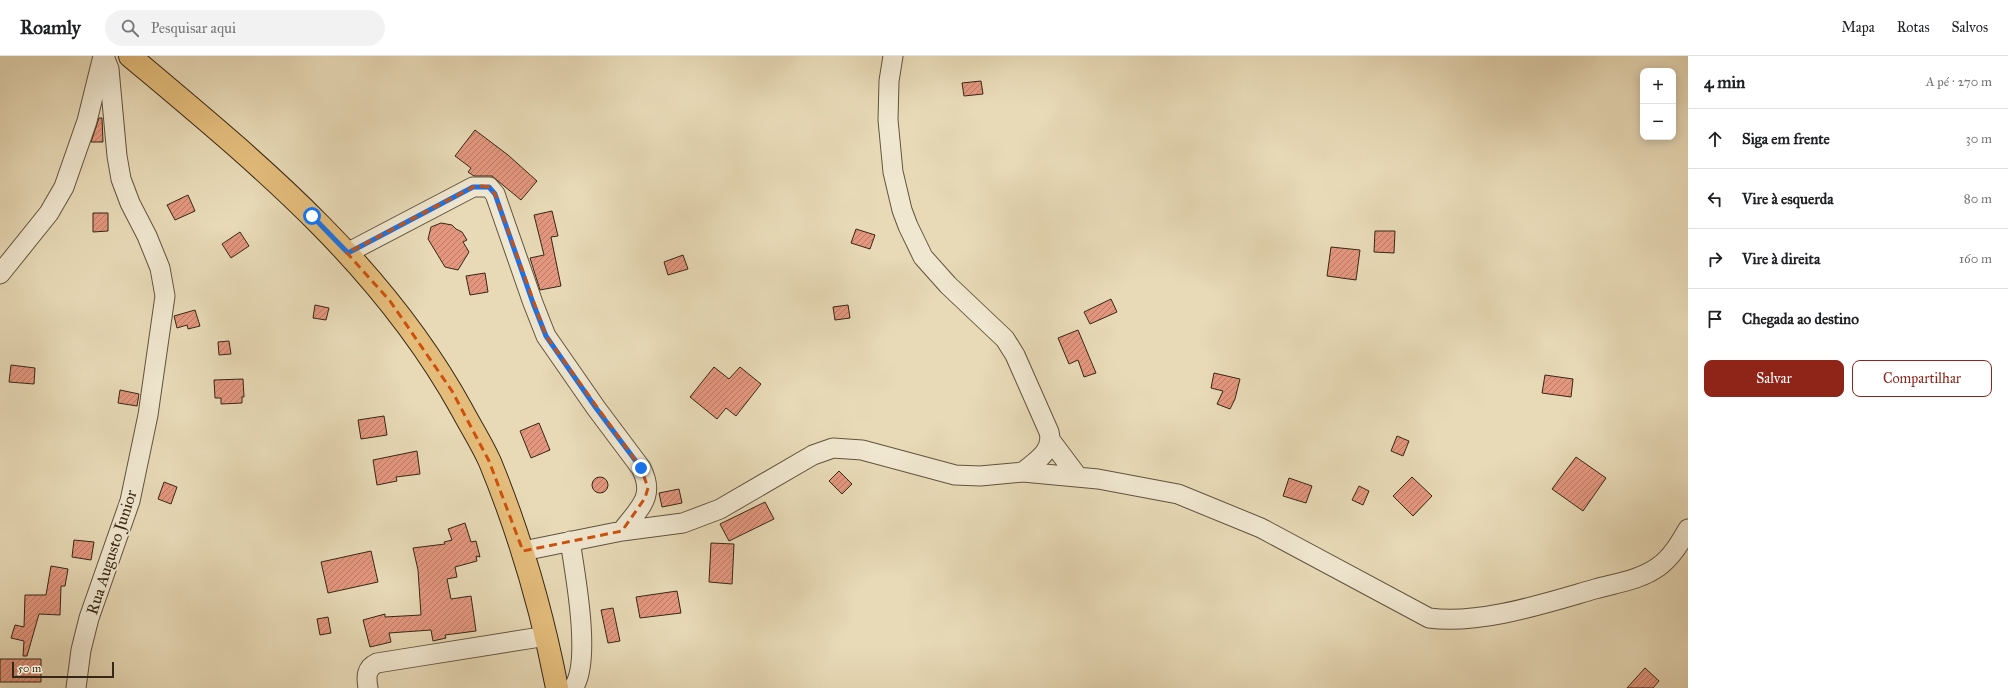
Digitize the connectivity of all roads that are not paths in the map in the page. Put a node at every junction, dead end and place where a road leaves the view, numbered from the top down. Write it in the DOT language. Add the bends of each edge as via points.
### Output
graph roads {
  1 [pos="104,56"];
  2 [pos="130,56"];
  3 [pos="893,56"];
  4 [pos="348,253"];
  5 [pos="0,274"];
  6 [pos="1051,441"];
  7 [pos="1023,472"];
  8 [pos="1078,477"];
  9 [pos="1688,529"];
  10 [pos="622,531"];
  11 [pos="570,541"];
  12 [pos="523,551"];
  13 [pos="547,636"];
  14 [pos="76,688"];
  15 [pos="368,688"];
  16 [pos="558,688"];
  17 [pos="573,688"];
  1 -- 5 [label="street" via="87,121 61,194"];
  1 -- 14 [label="street, Rua Augusto Junior" via="109,69 121,179 160,268 165,296 156,369 130,501 89,618 81,650"];
  2 -- 4 [label="main road" via="242,151"];
  3 -- 6 [label="street" via="889,81 888,120 893,172 908,226 923,258 1005,339 1015,355 1050,432"];
  4 -- 10 [label="street" via="473,187 489,187 495,194 546,336 647,479 645,498"];
  4 -- 12 [label="main road" via="390,301 420,341 452,391 489,461"];
  6 -- 7 [label="street" via="1049,449"];
  6 -- 8 [label="street"];
  7 -- 8 [label="street"];
  7 -- 10 [label="street" via="980,476 955,475 862,450 833,448 813,455 713,512 683,523"];
  8 -- 9 [label="street" via="1178,494 1219,510 1261,528 1429,618 1440,619 1522,610 1640,577 1658,567 1676,549"];
  10 -- 11 [label="street"];
  11 -- 12 [label="street"];
  11 -- 17 [label="street" via="581,620 580,670"];
  12 -- 13 [label="main road"];
  13 -- 15 [label="street" via="377,662 368,670"];
  13 -- 16 [label="main road"];
}
